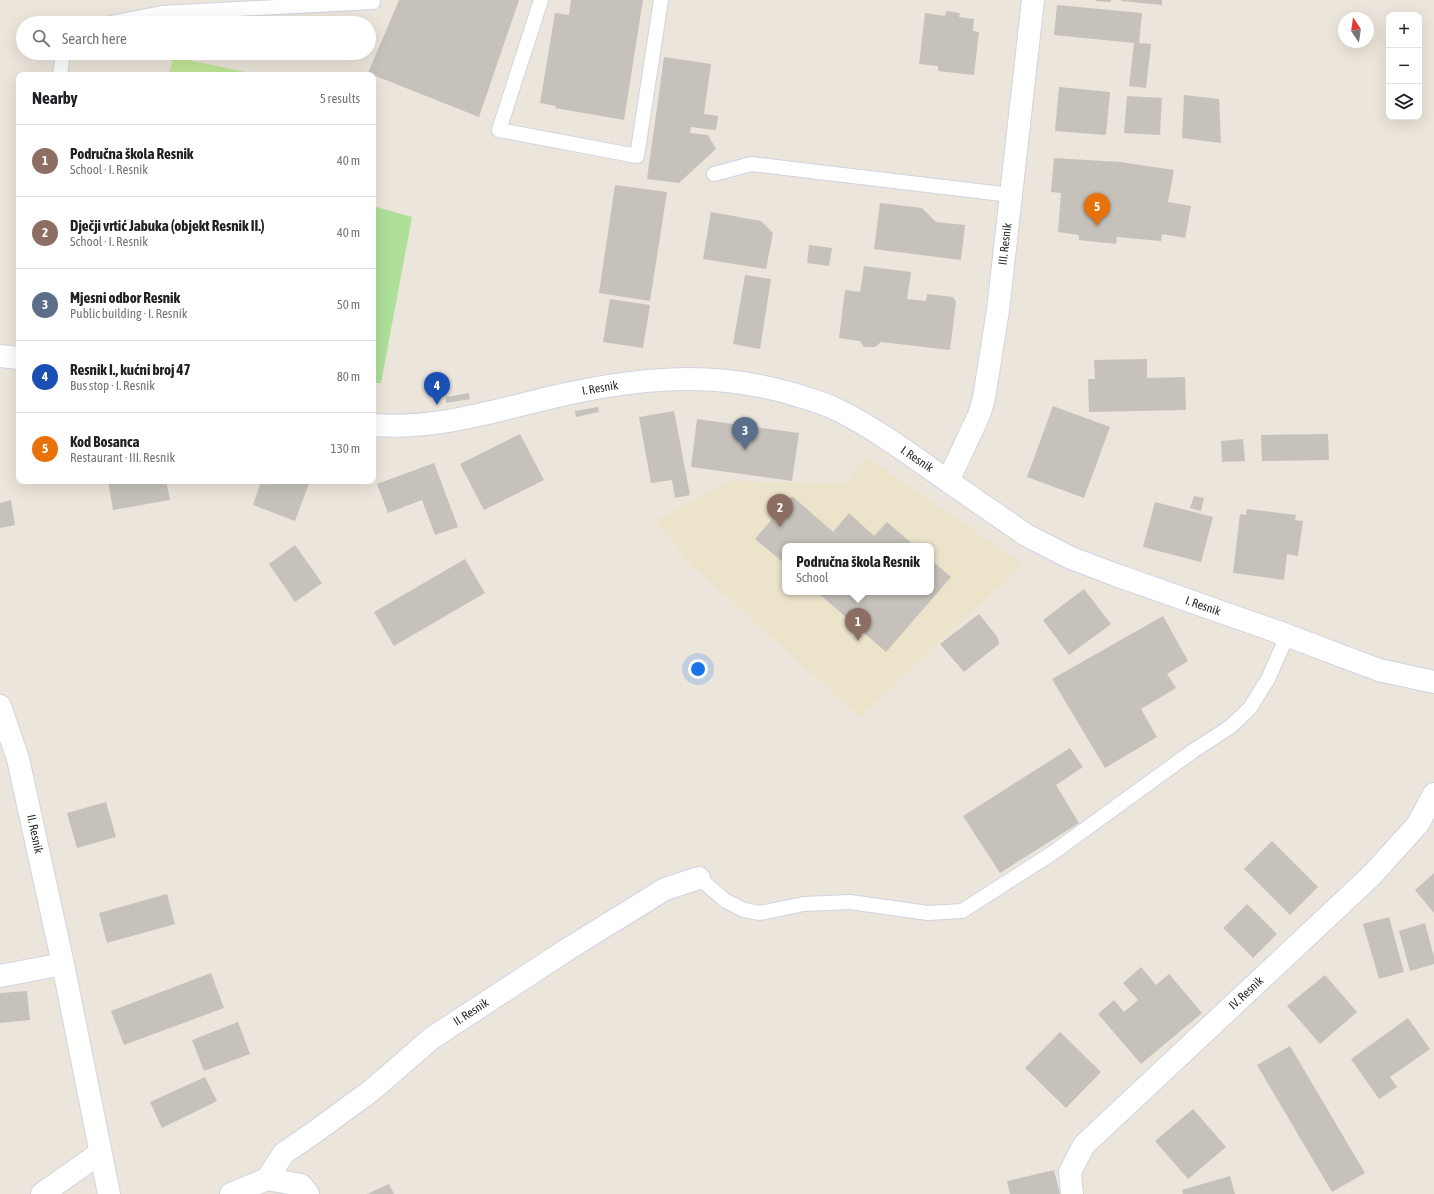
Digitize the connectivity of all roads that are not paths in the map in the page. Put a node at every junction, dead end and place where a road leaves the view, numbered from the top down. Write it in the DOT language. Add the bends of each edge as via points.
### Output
graph roads {
  1 [pos="541,0"];
  2 [pos="661,0"];
  3 [pos="1033,0"];
  4 [pos="373,2"];
  5 [pos="147,16"];
  6 [pos="62,60"];
  7 [pos="60,72"];
  8 [pos="714,174"];
  9 [pos="1011,195"];
  10 [pos="0,356"];
  11 [pos="16,358"];
  12 [pos="376,425"];
  13 [pos="948,481"];
  14 [pos="1287,636"];
  15 [pos="1434,682"];
  16 [pos="0,706"];
  17 [pos="1434,794"];
  18 [pos="699,878"];
  19 [pos="63,964"];
  20 [pos="0,976"];
  21 [pos="100,1154"];
  22 [pos="267,1179"];
  23 [pos="42,1194"];
  24 [pos="109,1194"];
  25 [pos="231,1194"];
  26 [pos="308,1194"];
  27 [pos="1072,1194"];
  1 -- 2 [label="lane" via="499,130 637,156"];
  3 -- 9 [label="street, III. Resnik"];
  4 -- 5 [label="lane" via="162,13"];
  6 -- 7 [label="lane"];
  8 -- 9 [label="lane" via="751,164"];
  9 -- 13 [label="street, III. Resnik" via="998,310 984,398 979,415"];
  10 -- 11 [label="street"];
  12 -- 13 [label="street, I. Resnik" via="420,424 461,419 594,388 632,382 670,379 722,380 780,390 836,409 865,424"];
  13 -- 14 [label="street, I. Resnik" via="1026,535 1071,558"];
  14 -- 15 [label="street, I. Resnik" via="1379,670"];
  14 -- 18 [label="lane" via="1268,679 1250,708 1230,728 1193,751 1051,854 962,911 928,913 850,902 804,904 760,913 744,910 726,901"];
  16 -- 19 [label="street, II. Resnik" via="18,759"];
  17 -- 27 [label="street, IV. Resnik" via="1418,824 1372,876 1084,1145 1070,1172"];
  18 -- 22 [label="street, II. Resnik" via="665,889 432,1038 372,1090 284,1153"];
  19 -- 20 [label="street"];
  19 -- 21 [label="street, II. Resnik"];
  21 -- 23 [label="street"];
  21 -- 24 [label="street, II. Resnik"];
  22 -- 25 [label="street"];
  22 -- 26 [label="street" via="301,1185"];
}
